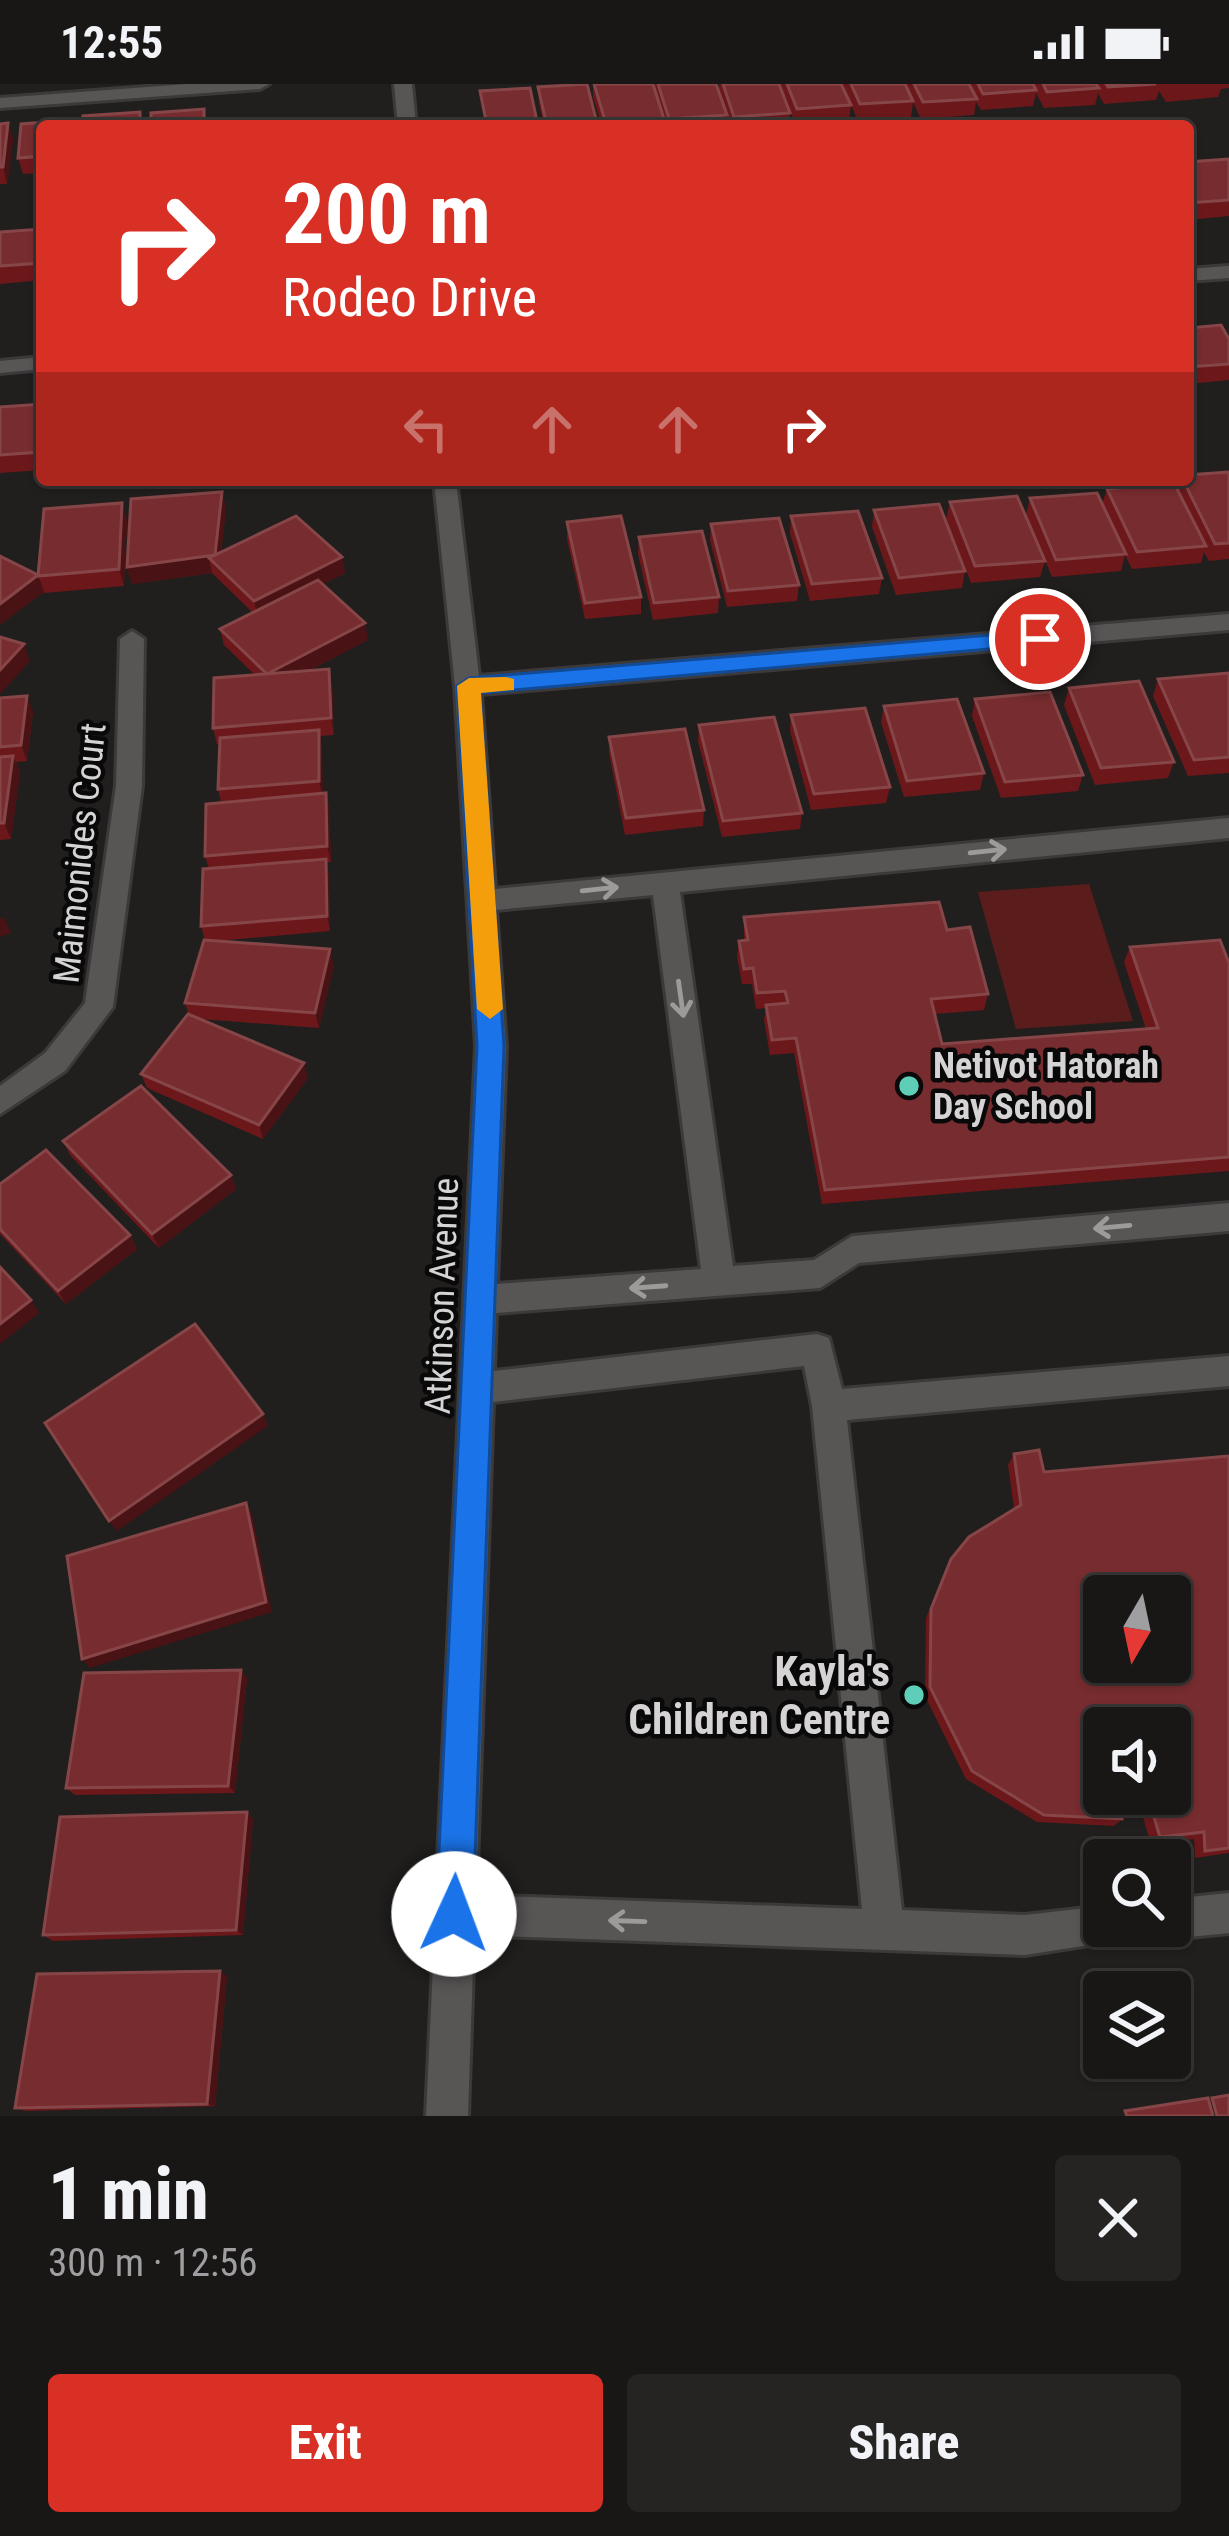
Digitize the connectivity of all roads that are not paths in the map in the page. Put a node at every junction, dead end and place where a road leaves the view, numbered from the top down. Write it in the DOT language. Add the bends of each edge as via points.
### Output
graph roads {
  1 [pos="260,84"];
  2 [pos="403,84"];
  3 [pos="152,88"];
  4 [pos="0,103"];
  5 [pos="406,120"];
  6 [pos="1229,272"];
  7 [pos="1194,274"];
  8 [pos="36,363"];
  9 [pos="0,367"];
  10 [pos="447,486"];
  11 [pos="1229,622"];
  12 [pos="132,639"];
  13 [pos="469,686"];
  14 [pos="1229,828"];
  15 [pos="665,883"];
  16 [pos="483,901"];
  17 [pos="0,1102"];
  18 [pos="1229,1217"];
  19 [pos="719,1282"];
  20 [pos="479,1300"];
  21 [pos="1229,1371"];
  22 [pos="476,1389"];
  23 [pos="830,1406"];
  24 [pos="1229,1913"];
  25 [pos="454,1914"];
  26 [pos="1191,1917"];
  27 [pos="1083,1929"];
  28 [pos="884,1930"];
  29 [pos="447,2116"];
  1 -- 3 [label="street"];
  2 -- 5 [label="street"];
  3 -- 4 [label="street"];
  6 -- 7 [label="street"];
  8 -- 9 [label="street"];
  10 -- 13 [label="street, Atkinson Avenue"];
  11 -- 13 [label="street"];
  12 -- 17 [label="street, Maimonides Court" via="128,786 99,1007 55,1062"];
  13 -- 16 [label="street, Atkinson Avenue"];
  15 -- 14 [label="street, one-way"];
  16 -- 15 [label="street, one-way"];
  15 -- 19 [label="street, one-way"];
  16 -- 20 [label="street, Atkinson Avenue" via="491,1046"];
  18 -- 19 [label="street, one-way" via="852,1250 820,1274"];
  19 -- 20 [label="street, one-way"];
  20 -- 22 [label="street, Atkinson Avenue"];
  21 -- 23 [label="street"];
  22 -- 23 [label="street" via="817,1349"];
  22 -- 25 [label="street, Atkinson Avenue"];
  23 -- 28 [label="street"];
  24 -- 26 [label="street"];
  28 -- 25 [label="street, one-way"];
  25 -- 29 [label="street, Atkinson Avenue"];
  27 -- 28 [label="street"];
}
